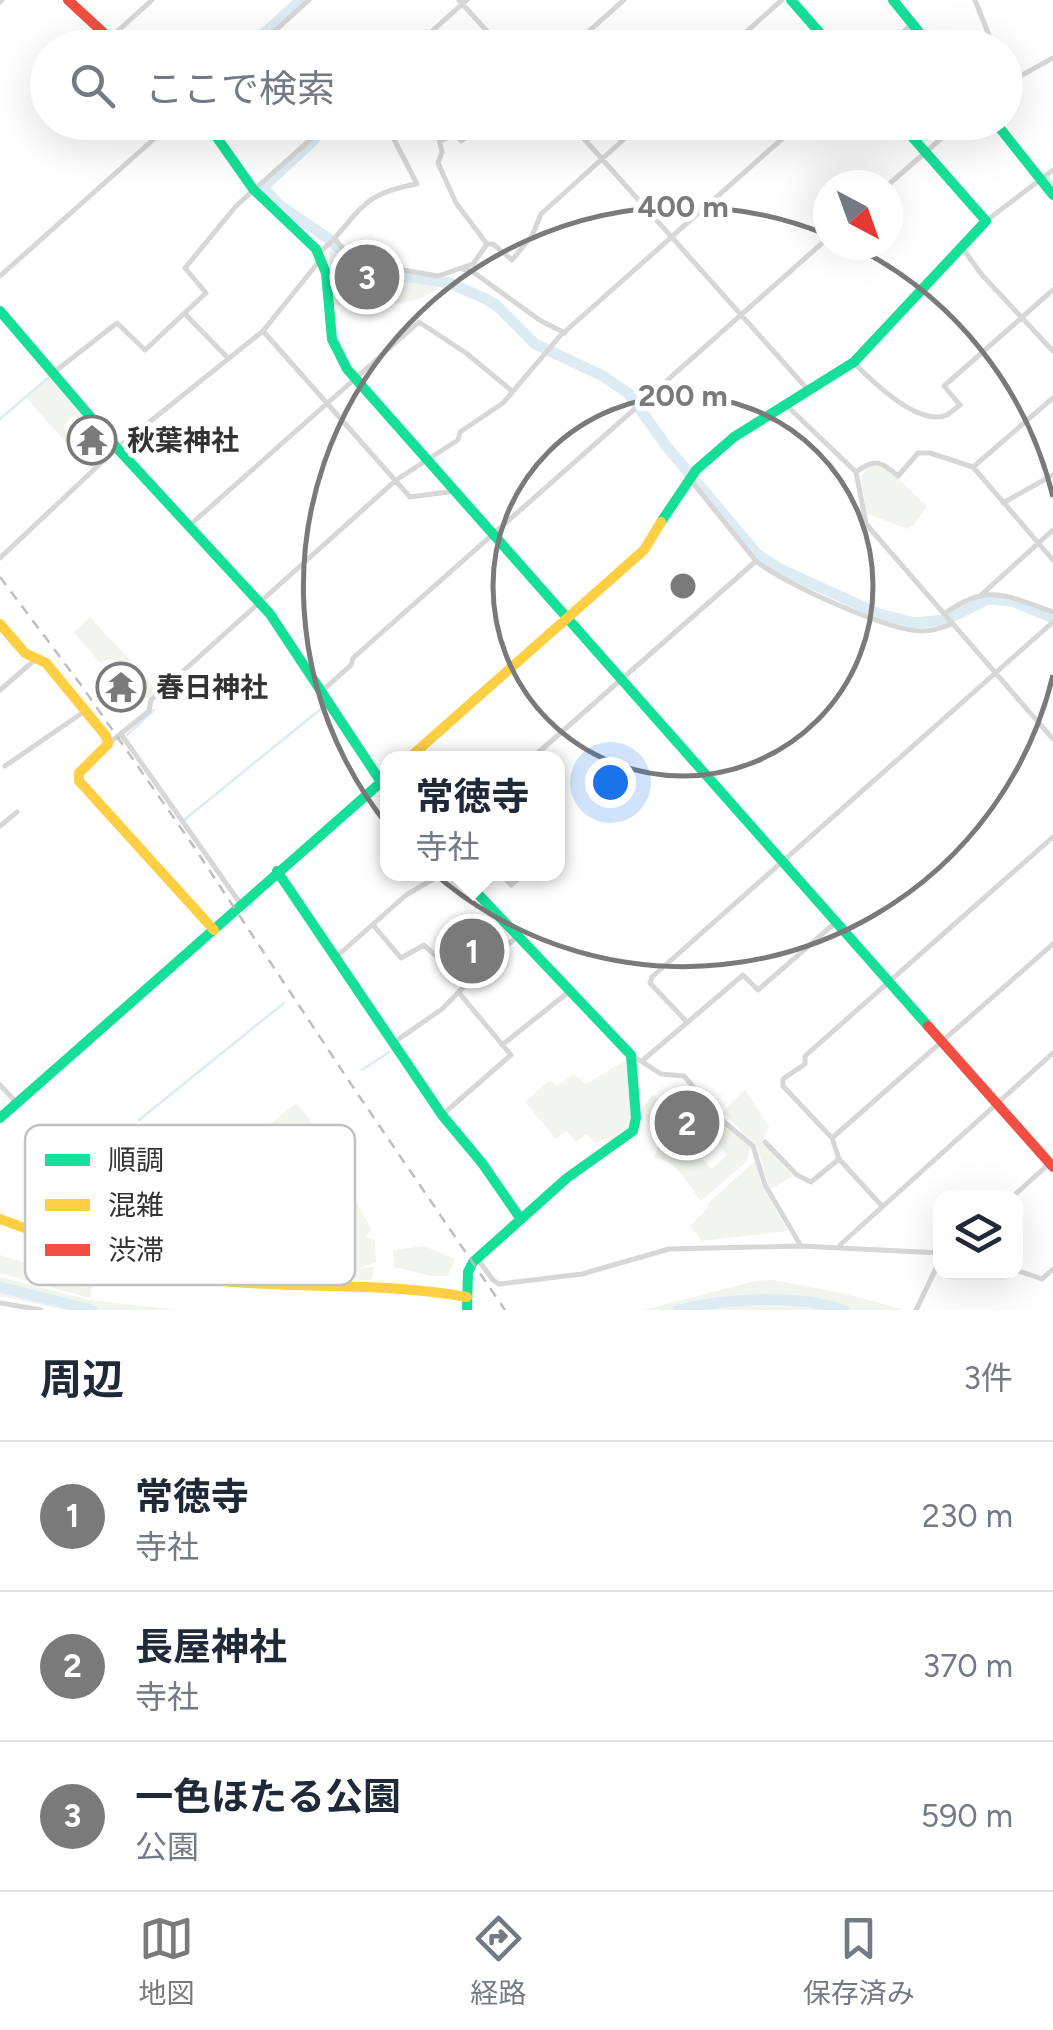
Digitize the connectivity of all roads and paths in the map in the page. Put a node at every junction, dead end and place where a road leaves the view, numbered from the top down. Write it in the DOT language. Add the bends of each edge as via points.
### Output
graph roads {
  1 [pos="152,0"];
  2 [pos="310,0"];
  3 [pos="624,0"];
  4 [pos="782,0"];
  5 [pos="791,0"];
  6 [pos="976,0"];
  7 [pos="463,1"];
  8 [pos="897,1"];
  9 [pos="75,2"];
  10 [pos="912,24"];
  11 [pos="101,30"];
  12 [pos="119,30"];
  13 [pos="276,30"];
  14 [pos="432,30"];
  15 [pos="487,30"];
  16 [pos="590,30"];
  17 [pos="748,30"];
  18 [pos="817,30"];
  19 [pos="906,30"];
  20 [pos="917,30"];
  21 [pos="987,30"];
  22 [pos="1053,58"];
  23 [pos="1023,73"];
  24 [pos="153,140"];
  25 [pos="219,140"];
  26 [pos="310,140"];
  27 [pos="394,140"];
  28 [pos="444,140"];
  29 [pos="584,140"];
  30 [pos="623,140"];
  31 [pos="782,140"];
  32 [pos="916,140"];
  33 [pos="940,140"];
  34 [pos="1010,140"];
  35 [pos="439,142"];
  36 [pos="926,152"];
  37 [pos="601,160"];
  38 [pos="1053,170"];
  39 [pos="903,172"];
  40 [pos="1041,177"];
  41 [pos="254,190"];
  42 [pos="1053,195"];
  43 [pos="986,220"];
  44 [pos="672,239"];
  45 [pos="336,240"];
  46 [pos="487,244"];
  47 [pos="963,250"];
  48 [pos="813,251"];
  49 [pos="320,257"];
  50 [pos="460,268"];
  51 [pos="0,276"];
  52 [pos="1053,290"];
  53 [pos="0,311"];
  54 [pos="186,315"];
  55 [pos="741,316"];
  56 [pos="1022,316"];
  57 [pos="263,330"];
  58 [pos="565,333"];
  59 [pos="1053,351"];
  60 [pos="228,358"];
  61 [pos="854,362"];
  62 [pos="53,374"];
  63 [pos="356,379"];
  64 [pos="808,390"];
  65 [pos="512,392"];
  66 [pos="1053,398"];
  67 [pos="326,403"];
  68 [pos="786,405"];
  69 [pos="117,448"];
  70 [pos="426,458"];
  71 [pos="973,467"];
  72 [pos="856,472"];
  73 [pos="692,474"];
  74 [pos="1053,475"];
  75 [pos="396,480"];
  76 [pos="454,491"];
  77 [pos="1003,503"];
  78 [pos="190,525"];
  79 [pos="1053,530"];
  80 [pos="493,534"];
  81 [pos="1038,544"];
  82 [pos="0,558"];
  83 [pos="1053,560"];
  84 [pos="756,561"];
  85 [pos="981,595"];
  86 [pos="260,603"];
  87 [pos="1053,612"];
  88 [pos="944,614"];
  89 [pos="569,618"];
  90 [pos="1053,622"];
  91 [pos="0,624"];
  92 [pos="952,624"];
  93 [pos="36,658"];
  94 [pos="996,672"];
  95 [pos="622,679"];
  96 [pos="0,690"];
  97 [pos="322,691"];
  98 [pos="88,709"];
  99 [pos="121,734"];
  100 [pos="1053,738"];
  101 [pos="108,744"];
  102 [pos="416,751"];
  103 [pos="540,751"];
  104 [pos="5,766"];
  105 [pos="380,776"];
  106 [pos="380,787"];
  107 [pos="17,812"];
  108 [pos="0,826"];
  109 [pos="1053,837"];
  110 [pos="784,862"];
  111 [pos="277,871"];
  112 [pos="430,881"];
  113 [pos="466,881"];
  114 [pos="242,904"];
  115 [pos="837,922"];
  116 [pos="374,926"];
  117 [pos="214,930"];
  118 [pos="519,935"];
  119 [pos="1053,944"];
  120 [pos="336,957"];
  121 [pos="890,982"];
  122 [pos="467,985"];
  123 [pos="570,991"];
  124 [pos="460,994"];
  125 [pos="686,1021"];
  126 [pos="943,1042"];
  127 [pos="394,1043"];
  128 [pos="502,1045"];
  129 [pos="1053,1052"];
  130 [pos="637,1058"];
  131 [pos="0,1085"];
  132 [pos="996,1102"];
  133 [pos="17,1104"];
  134 [pos="442,1115"];
  135 [pos="0,1118"];
  136 [pos="832,1138"];
  137 [pos="765,1142"];
  138 [pos="840,1158"];
  139 [pos="1051,1165"];
  140 [pos="1021,1190"];
  141 [pos="881,1206"];
  142 [pos="520,1218"];
  143 [pos="0,1219"];
  144 [pos="25,1228"];
  145 [pos="801,1246"];
  146 [pos="839,1246"];
  147 [pos="933,1255"];
  148 [pos="478,1258"];
  149 [pos="1053,1269"];
  150 [pos="933,1272"];
  151 [pos="1023,1272"];
  152 [pos="355,1284"];
  153 [pos="467,1296"];
  154 [pos="0,1303"];
  155 [pos="42,1310"];
  156 [pos="467,1310"];
  157 [pos="916,1310"];
  1 -- 12 [label="street"];
  2 -- 13 [label="street"];
  3 -- 16 [label="street"];
  4 -- 17 [label="street"];
  5 -- 18 [label="street"];
  6 -- 21 [label="street"];
  7 -- 14 [label="street"];
  7 -- 15 [label="street"];
  8 -- 10 [label="street"];
  9 -- 11 [label="street"];
  10 -- 19 [label="street"];
  10 -- 20 [label="street"];
  22 -- 23 [label="street"];
  24 -- 51 [label="street"];
  25 -- 41 [label="street"];
  26 -- 41 [label="street"];
  27 -- 45 [label="street" via="417,184 373,197 344,223"];
  28 -- 35 [label="street"];
  29 -- 37 [label="street"];
  30 -- 37 [label="street"];
  31 -- 44 [label="street"];
  32 -- 36 [label="street"];
  33 -- 36 [label="street"];
  34 -- 40 [label="street"];
  35 -- 46 [label="street" via="438,163 456,203"];
  36 -- 39 [label="street"];
  36 -- 43 [label="street"];
  37 -- 44 [label="street"];
  37 -- 46 [label="street" via="542,214 512,260"];
  38 -- 40 [label="street"];
  40 -- 42 [label="street"];
  40 -- 43 [label="street"];
  41 -- 49 [label="street"];
  41 -- 54 [label="street" via="185,268 206,293"];
  43 -- 47 [label="street"];
  44 -- 55 [label="street"];
  44 -- 58 [label="street"];
  45 -- 49 [label="street"];
  45 -- 50 [label="street" via="384,269 438,276"];
  46 -- 50 [label="street" via="473,264"];
  47 -- 56 [label="street"];
  47 -- 61 [label="street"];
  48 -- 55 [label="street"];
  49 -- 57 [label="street"];
  49 -- 63 [label="street" via="329,334"];
  50 -- 58 [label="street"];
  52 -- 56 [label="street"];
  53 -- 62 [label="street"];
  54 -- 60 [label="street"];
  54 -- 62 [label="street" via="145,350 117,324"];
  55 -- 64 [label="street"];
  55 -- 80 [label="street"];
  56 -- 59 [label="street"];
  56 -- 61 [label="street" via="944,386 960,405 948,415 929,416 887,394"];
  57 -- 60 [label="street"];
  57 -- 67 [label="street"];
  58 -- 65 [label="street"];
  60 -- 69 [label="street"];
  61 -- 64 [label="street"];
  62 -- 69 [label="street"];
  63 -- 65 [label="street" via="419,322"];
  63 -- 67 [label="street"];
  63 -- 70 [label="street"];
  64 -- 68 [label="street"];
  65 -- 70 [label="street" via="458,440"];
  66 -- 71 [label="street"];
  67 -- 75 [label="street"];
  67 -- 78 [label="street"];
  68 -- 72 [label="street"];
  68 -- 73 [label="street" via="734,436"];
  69 -- 78 [label="street"];
  69 -- 82 [label="street"];
  70 -- 75 [label="street"];
  70 -- 76 [label="street"];
  71 -- 72 [label="street" via="918,453 898,476 875,461"];
  71 -- 77 [label="street"];
  72 -- 88 [label="street" via="866,524"];
  73 -- 84 [label="street"];
  73 -- 89 [label="street" via="644,550"];
  74 -- 77 [label="street"];
  75 -- 76 [label="street" via="410,497"];
  75 -- 86 [label="street"];
  76 -- 80 [label="street"];
  77 -- 81 [label="street"];
  78 -- 86 [label="street"];
  79 -- 81 [label="street"];
  80 -- 89 [label="street"];
  80 -- 97 [label="street"];
  81 -- 83 [label="street"];
  81 -- 85 [label="street"];
  84 -- 92 [label="street" via="903,628"];
  84 -- 95 [label="street"];
  85 -- 87 [label="street" via="1011,594"];
  85 -- 88 [label="street"];
  86 -- 97 [label="street"];
  86 -- 99 [label="street"];
  88 -- 92 [label="street"];
  89 -- 95 [label="street"];
  89 -- 102 [label="street"];
  90 -- 94 [label="street"];
  91 -- 93 [label="street"];
  92 -- 94 [label="street"];
  93 -- 96 [label="street"];
  93 -- 98 [label="street"];
  94 -- 100 [label="street"];
  94 -- 110 [label="street"];
  95 -- 103 [label="street"];
  95 -- 110 [label="street"];
  97 -- 105 [label="street"];
  98 -- 101 [label="street"];
  98 -- 104 [label="street"];
  99 -- 101 [label="street"];
  99 -- 114 [label="street"];
  101 -- 117 [label="street" via="79,781"];
  106 -- 111 [label="street"];
  107 -- 108 [label="street"];
  109 -- 121 [label="street"];
  110 -- 115 [label="street"];
  110 -- 125 [label="street" via="652,977 650,983"];
  111 -- 114 [label="street"];
  111 -- 120 [label="street"];
  112 -- 116 [label="street"];
  113 -- 118 [label="street"];
  114 -- 117 [label="street"];
  115 -- 121 [label="street"];
  115 -- 125 [label="street" via="758,990 743,974"];
  116 -- 120 [label="street"];
  116 -- 122 [label="street" via="401,958 424,945"];
  117 -- 133 [label="street"];
  118 -- 122 [label="street"];
  118 -- 123 [label="street"];
  119 -- 126 [label="street"];
  120 -- 127 [label="street"];
  121 -- 126 [label="street"];
  121 -- 136 [label="street" via="783,1080"];
  122 -- 124 [label="street"];
  123 -- 128 [label="street"];
  123 -- 130 [label="street"];
  124 -- 127 [label="street"];
  124 -- 128 [label="street"];
  125 -- 130 [label="street"];
  126 -- 132 [label="street"];
  126 -- 136 [label="street"];
  127 -- 134 [label="street"];
  128 -- 134 [label="street" via="511,1055"];
  129 -- 132 [label="street"];
  130 -- 142 [label="street" via="633,1131"];
  130 -- 145 [label="street" via="662,1074 684,1076 754,1146 765,1185"];
  131 -- 133 [label="street"];
  132 -- 139 [label="street"];
  132 -- 141 [label="street"];
  133 -- 135 [label="street"];
  134 -- 142 [label="street"];
  136 -- 138 [label="street"];
  137 -- 138 [label="street" via="811,1182"];
  138 -- 141 [label="street"];
  139 -- 140 [label="street"];
  141 -- 146 [label="street"];
  142 -- 148 [label="street"];
  143 -- 144 [label="street"];
  145 -- 146 [label="street"];
  145 -- 148 [label="street" via="669,1249 582,1274 498,1284"];
  146 -- 147 [label="street"];
  148 -- 153 [label="street" via="468,1272"];
  149 -- 151 [label="street" via="1042,1279"];
  150 -- 157 [label="street"];
  152 -- 153 [label="street"];
  153 -- 156 [label="street"];
  154 -- 155 [label="street"];
}
